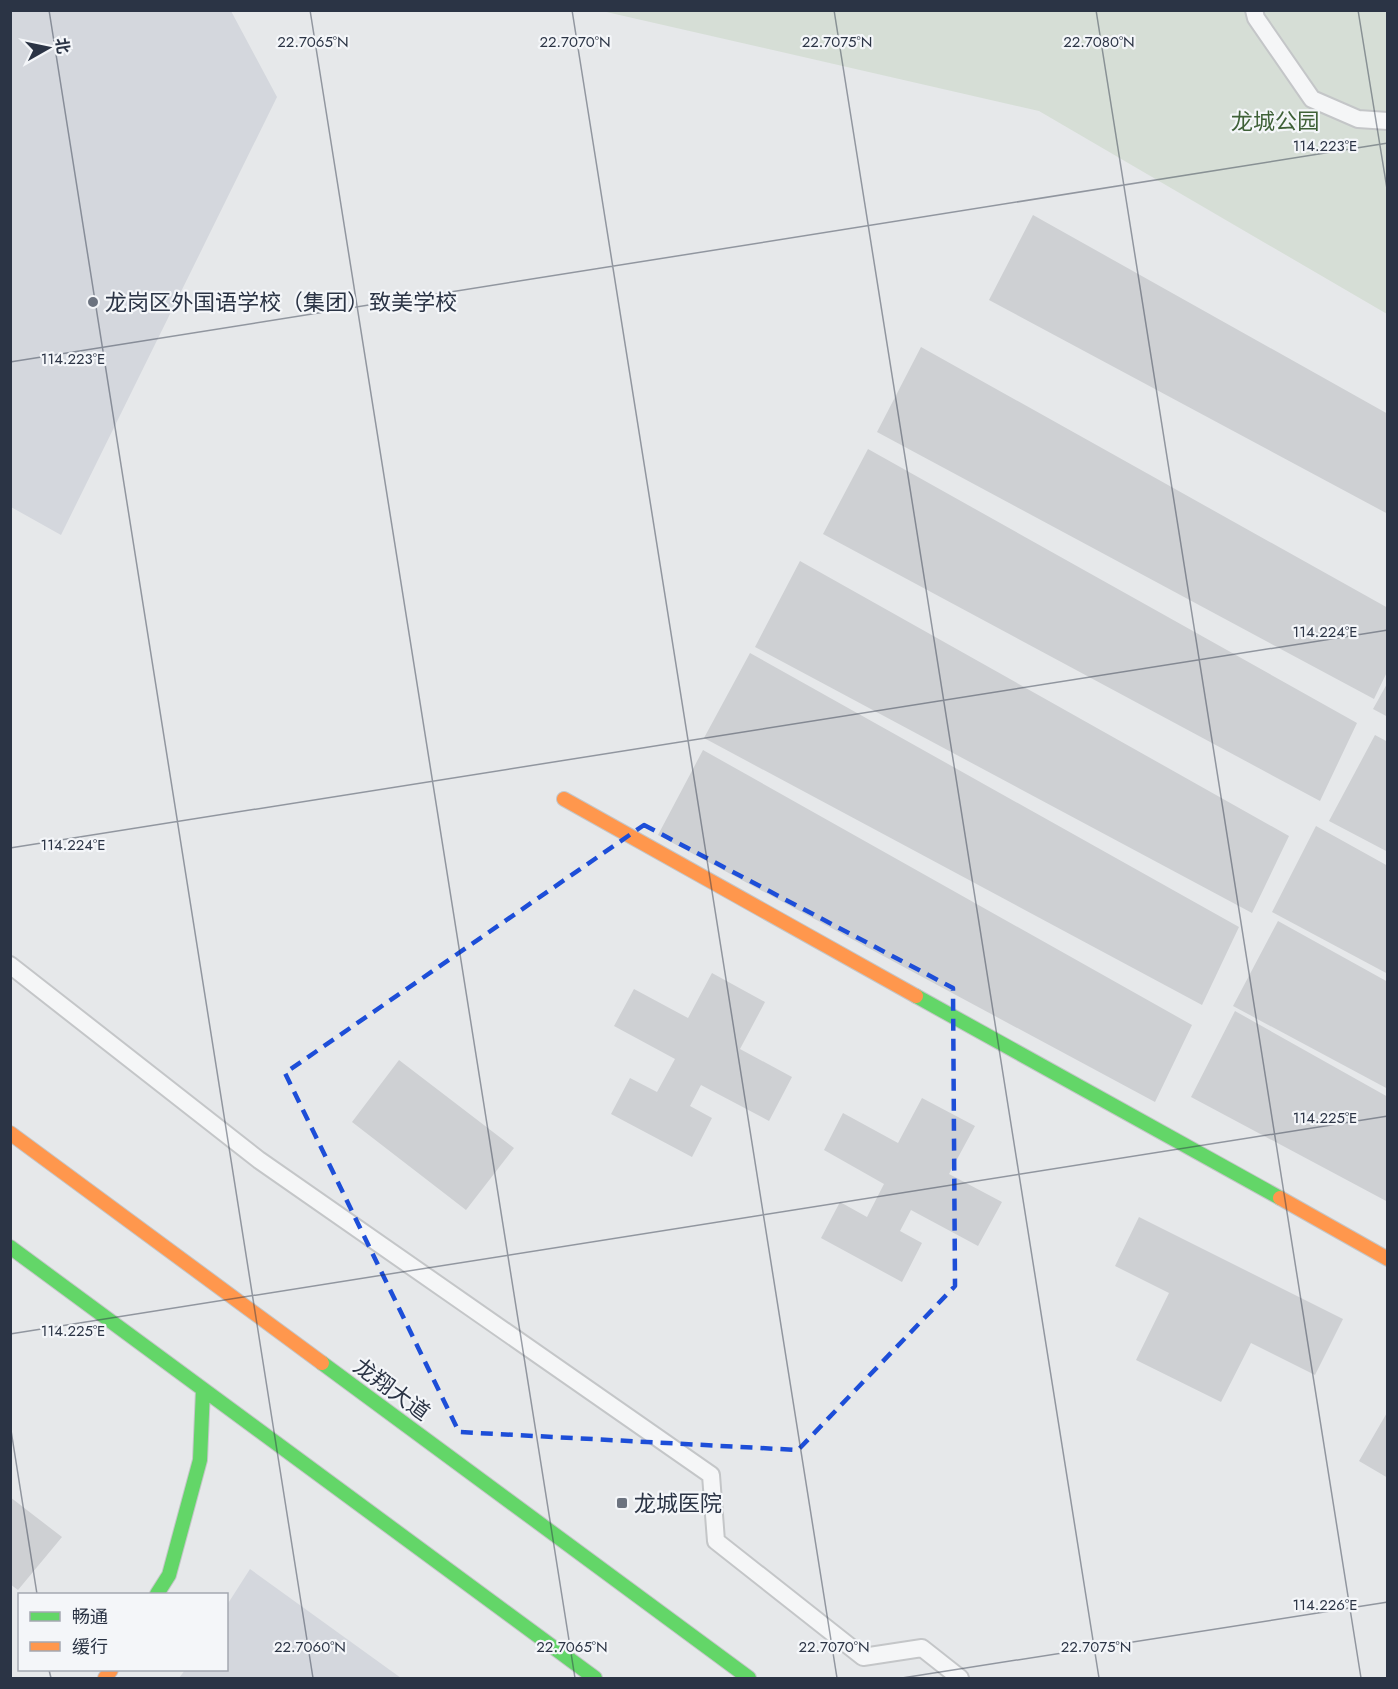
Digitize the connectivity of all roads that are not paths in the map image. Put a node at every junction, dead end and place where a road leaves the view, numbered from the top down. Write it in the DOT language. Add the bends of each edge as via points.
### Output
graph roads {
  1 [pos="1254,10"];
  2 [pos="1388,121"];
  3 [pos="564,799"];
  4 [pos="10,965"];
  5 [pos="10,1133"];
  6 [pos="10,1247"];
  7 [pos="1388,1259"];
  8 [pos="203,1390"];
  9 [pos="158,1593"];
  10 [pos="594,1678"];
  11 [pos="749,1678"];
  12 [pos="960,1678"];
  1 -- 2 [label="lane" via="1312,99 1358,119"];
  3 -- 7 [label="main road"];
  4 -- 12 [label="lane" via="259,1160 711,1474 716,1541 862,1657 922,1648"];
  5 -- 11 [label="main road, 龙翔大道"];
  6 -- 8 [label="main road"];
  8 -- 9 [label="main road" via="200,1460 169,1575"];
  8 -- 10 [label="main road"];
}
